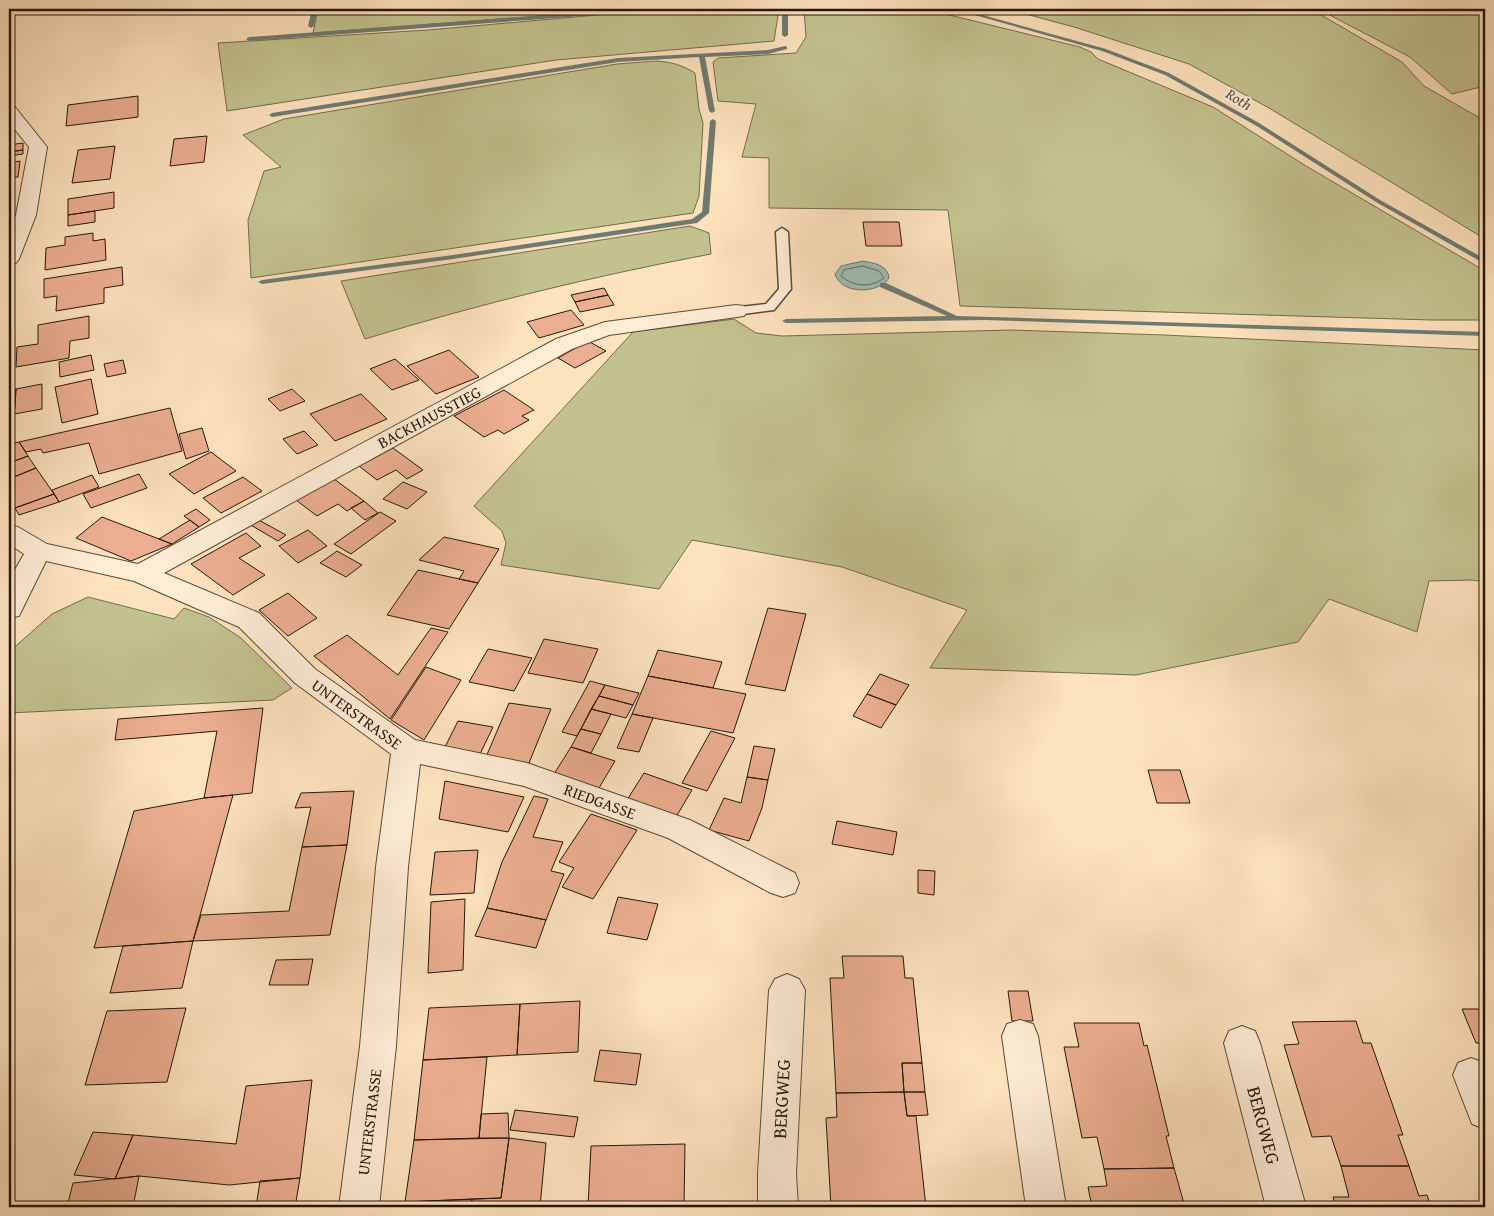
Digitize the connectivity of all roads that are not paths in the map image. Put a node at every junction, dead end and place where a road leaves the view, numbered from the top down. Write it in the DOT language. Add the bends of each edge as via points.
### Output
graph roads {
  1 [pos="9,112"];
  2 [pos="17,215"];
  3 [pos="782,232"];
  4 [pos="9,259"];
  5 [pos="736,311"];
  6 [pos="9,533"];
  7 [pos="39,551"];
  8 [pos="141,574"];
  9 [pos="9,609"];
  10 [pos="406,750"];
  11 [pos="783,883"];
  12 [pos="787,990"];
  13 [pos="1020,1036"];
  14 [pos="1242,1043"];
  15 [pos="1471,1075"];
  16 [pos="1485,1110"];
  17 [pos="359,1207"];
  18 [pos="778,1207"];
  19 [pos="1046,1207"];
  20 [pos="1286,1207"];
  1 -- 2 [label="street" via="38,147"];
  2 -- 4 [label="street"];
  3 -- 5 [label="lane" via="785,289 770,307"];
  5 -- 8 [label="street, BACKHAUSSTIEG" via="605,329 564,344"];
  6 -- 7 [label="street, UNTERSTRASSE"];
  7 -- 8 [label="street, UNTERSTRASSE"];
  7 -- 9 [label="street"];
  8 -- 10 [label="street, UNTERSTRASSE" via="249,620 305,676"];
  10 -- 11 [label="street, RIEDGASSE" via="527,775 679,829"];
  10 -- 17 [label="street, UNTERSTRASSE"];
  12 -- 18 [label="street, BERGWEG"];
  13 -- 19 [label="street"];
  14 -- 20 [label="street, BERGWEG"];
  15 -- 16 [label="street"];
}
